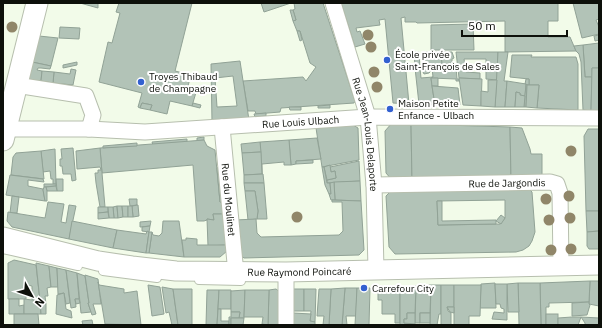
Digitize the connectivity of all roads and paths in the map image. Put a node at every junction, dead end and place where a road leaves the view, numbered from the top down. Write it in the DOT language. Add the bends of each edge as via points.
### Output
graph roads {
  1 [pos="36,3"];
  2 [pos="333,3"];
  3 [pos="16,85"];
  4 [pos="368,117"];
  5 [pos="599,118"];
  6 [pos="222,127"];
  7 [pos="89,129"];
  8 [pos="4,133"];
  9 [pos="374,185"];
  10 [pos="3,237"];
  11 [pos="3,249"];
  12 [pos="599,265"];
  13 [pos="561,266"];
  14 [pos="376,270"];
  15 [pos="599,270"];
  16 [pos="235,272"];
  17 [pos="284,277"];
  18 [pos="164,278"];
  19 [pos="193,280"];
  20 [pos="252,281"];
  21 [pos="286,325"];
  1 -- 3 [label="main road"];
  2 -- 4 [label="street, Rue Jean-Louis Delaporte"];
  3 -- 7 [label="street" via="86,96 93,115"];
  3 -- 8 [label="main road"];
  4 -- 5 [label="street, Rue Louis Ulbach"];
  4 -- 6 [label="street, Rue Louis Ulbach"];
  4 -- 9 [label="street, Rue Jean-Louis Delaporte"];
  6 -- 7 [label="street, Rue Louis Ulbach" via="145,132"];
  6 -- 16 [label="street, Rue du Moulinet"];
  7 -- 8 [label="street, Rue Louis Ulbach"];
  9 -- 13 [label="street, Rue de Jargondis" via="550,182 557,184 560,193"];
  9 -- 14 [label="street, Rue Jean-Louis Delaporte"];
  10 -- 16 [label="street, Rue Raymond Poincaré" via="98,261 176,271"];
  11 -- 18 [label="lane" via="124,275"];
  12 -- 13 [label="street, Rue Raymond Poincaré"];
  13 -- 14 [label="street, Rue Raymond Poincaré"];
  14 -- 17 [label="street, Rue Raymond Poincaré"];
  15 -- 17 [label="lane, Rue Raymond Poincaré"];
  16 -- 17 [label="street, Rue Raymond Poincaré"];
  17 -- 21 [label="street"];
  19 -- 20 [label="lane, Rue Raymond Poincaré"];
}
